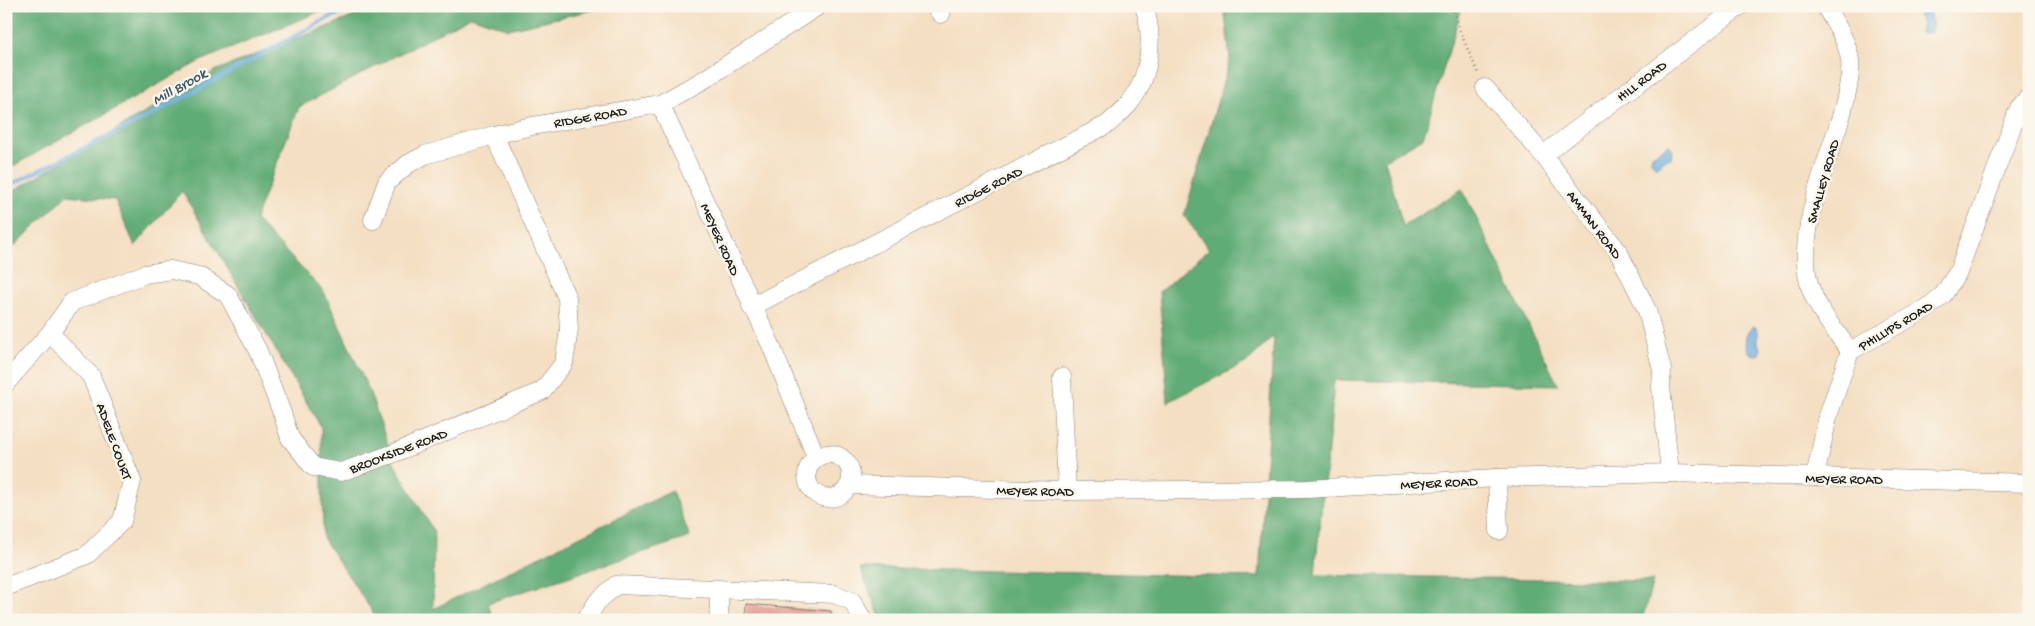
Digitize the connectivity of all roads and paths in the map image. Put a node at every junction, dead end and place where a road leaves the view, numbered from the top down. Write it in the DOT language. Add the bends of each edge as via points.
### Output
graph roads {
  1 [pos="818,6"];
  2 [pos="1144,6"];
  3 [pos="1453,6"];
  4 [pos="1740,6"];
  5 [pos="1825,6"];
  6 [pos="1485,88"];
  7 [pos="2029,97"];
  8 [pos="660,104"];
  9 [pos="494,135"];
  10 [pos="1543,155"];
  11 [pos="373,220"];
  12 [pos="751,307"];
  13 [pos="50,333"];
  14 [pos="1850,351"];
  15 [pos="1062,377"];
  16 [pos="6,383"];
  17 [pos="816,457"];
  18 [pos="1670,473"];
  19 [pos="1816,477"];
  20 [pos="1497,478"];
  21 [pos="2029,483"];
  22 [pos="850,486"];
  23 [pos="1067,491"];
  24 [pos="1499,531"];
  25 [pos="6,587"];
  26 [pos="719,589"];
  27 [pos="586,620"];
  28 [pos="719,620"];
  29 [pos="863,620"];
  1 -- 8 [label="street, RIDGE ROAD"];
  2 -- 12 [label="street, RIDGE ROAD" via="1149,60 1128,106 1108,124"];
  3 -- 6 [label="path"];
  4 -- 10 [label="street, HILL ROAD"];
  5 -- 14 [label="street, SMALLEY ROAD" via="1844,38 1851,62 1846,100 1809,222 1804,259 1820,309"];
  6 -- 10 [label="street, AMMAN ROAD"];
  7 -- 14 [label="street, PHILLIPS ROAD" via="2019,108 1958,272 1943,295"];
  8 -- 9 [label="street, RIDGE ROAD"];
  8 -- 12 [label="street, MEYER ROAD"];
  9 -- 11 [label="street, RIDGE ROAD" via="425,155 408,164 387,182"];
  9 -- 13 [label="street, BROOKSIDE ROAD" via="567,298 569,329 564,363 542,391 341,472 313,467 290,438 258,350 228,295 199,276 171,270 145,274 72,302"];
  10 -- 18 [label="street, AMMAN ROAD" via="1618,251 1647,310 1662,370"];
  12 -- 17 [label="street, MEYER ROAD" via="770,343"];
  13 -- 16 [label="street, BROOKSIDE ROAD"];
  13 -- 25 [label="street, ADELE COURT" via="91,376 132,480 122,521 87,555"];
  14 -- 19 [label="street, PHILLIPS ROAD" via="1828,416"];
  15 -- 23 [label="street"];
  17 -- 22 [label="street" via="830,453 844,459 851,471"];
  17 -- 22 [label="street" via="806,476 808,484 818,495 832,498"];
  18 -- 19 [label="street, MEYER ROAD"];
  18 -- 20 [label="street, MEYER ROAD"];
  19 -- 21 [label="street, MEYER ROAD"];
  20 -- 23 [label="street, MEYER ROAD" via="1307,490"];
  20 -- 24 [label="street"];
  22 -- 23 [label="street, MEYER ROAD"];
  26 -- 27 [label="street" via="616,585 597,602"];
  26 -- 28 [label="street"];
  26 -- 29 [label="street" via="834,594 852,601"];
}
